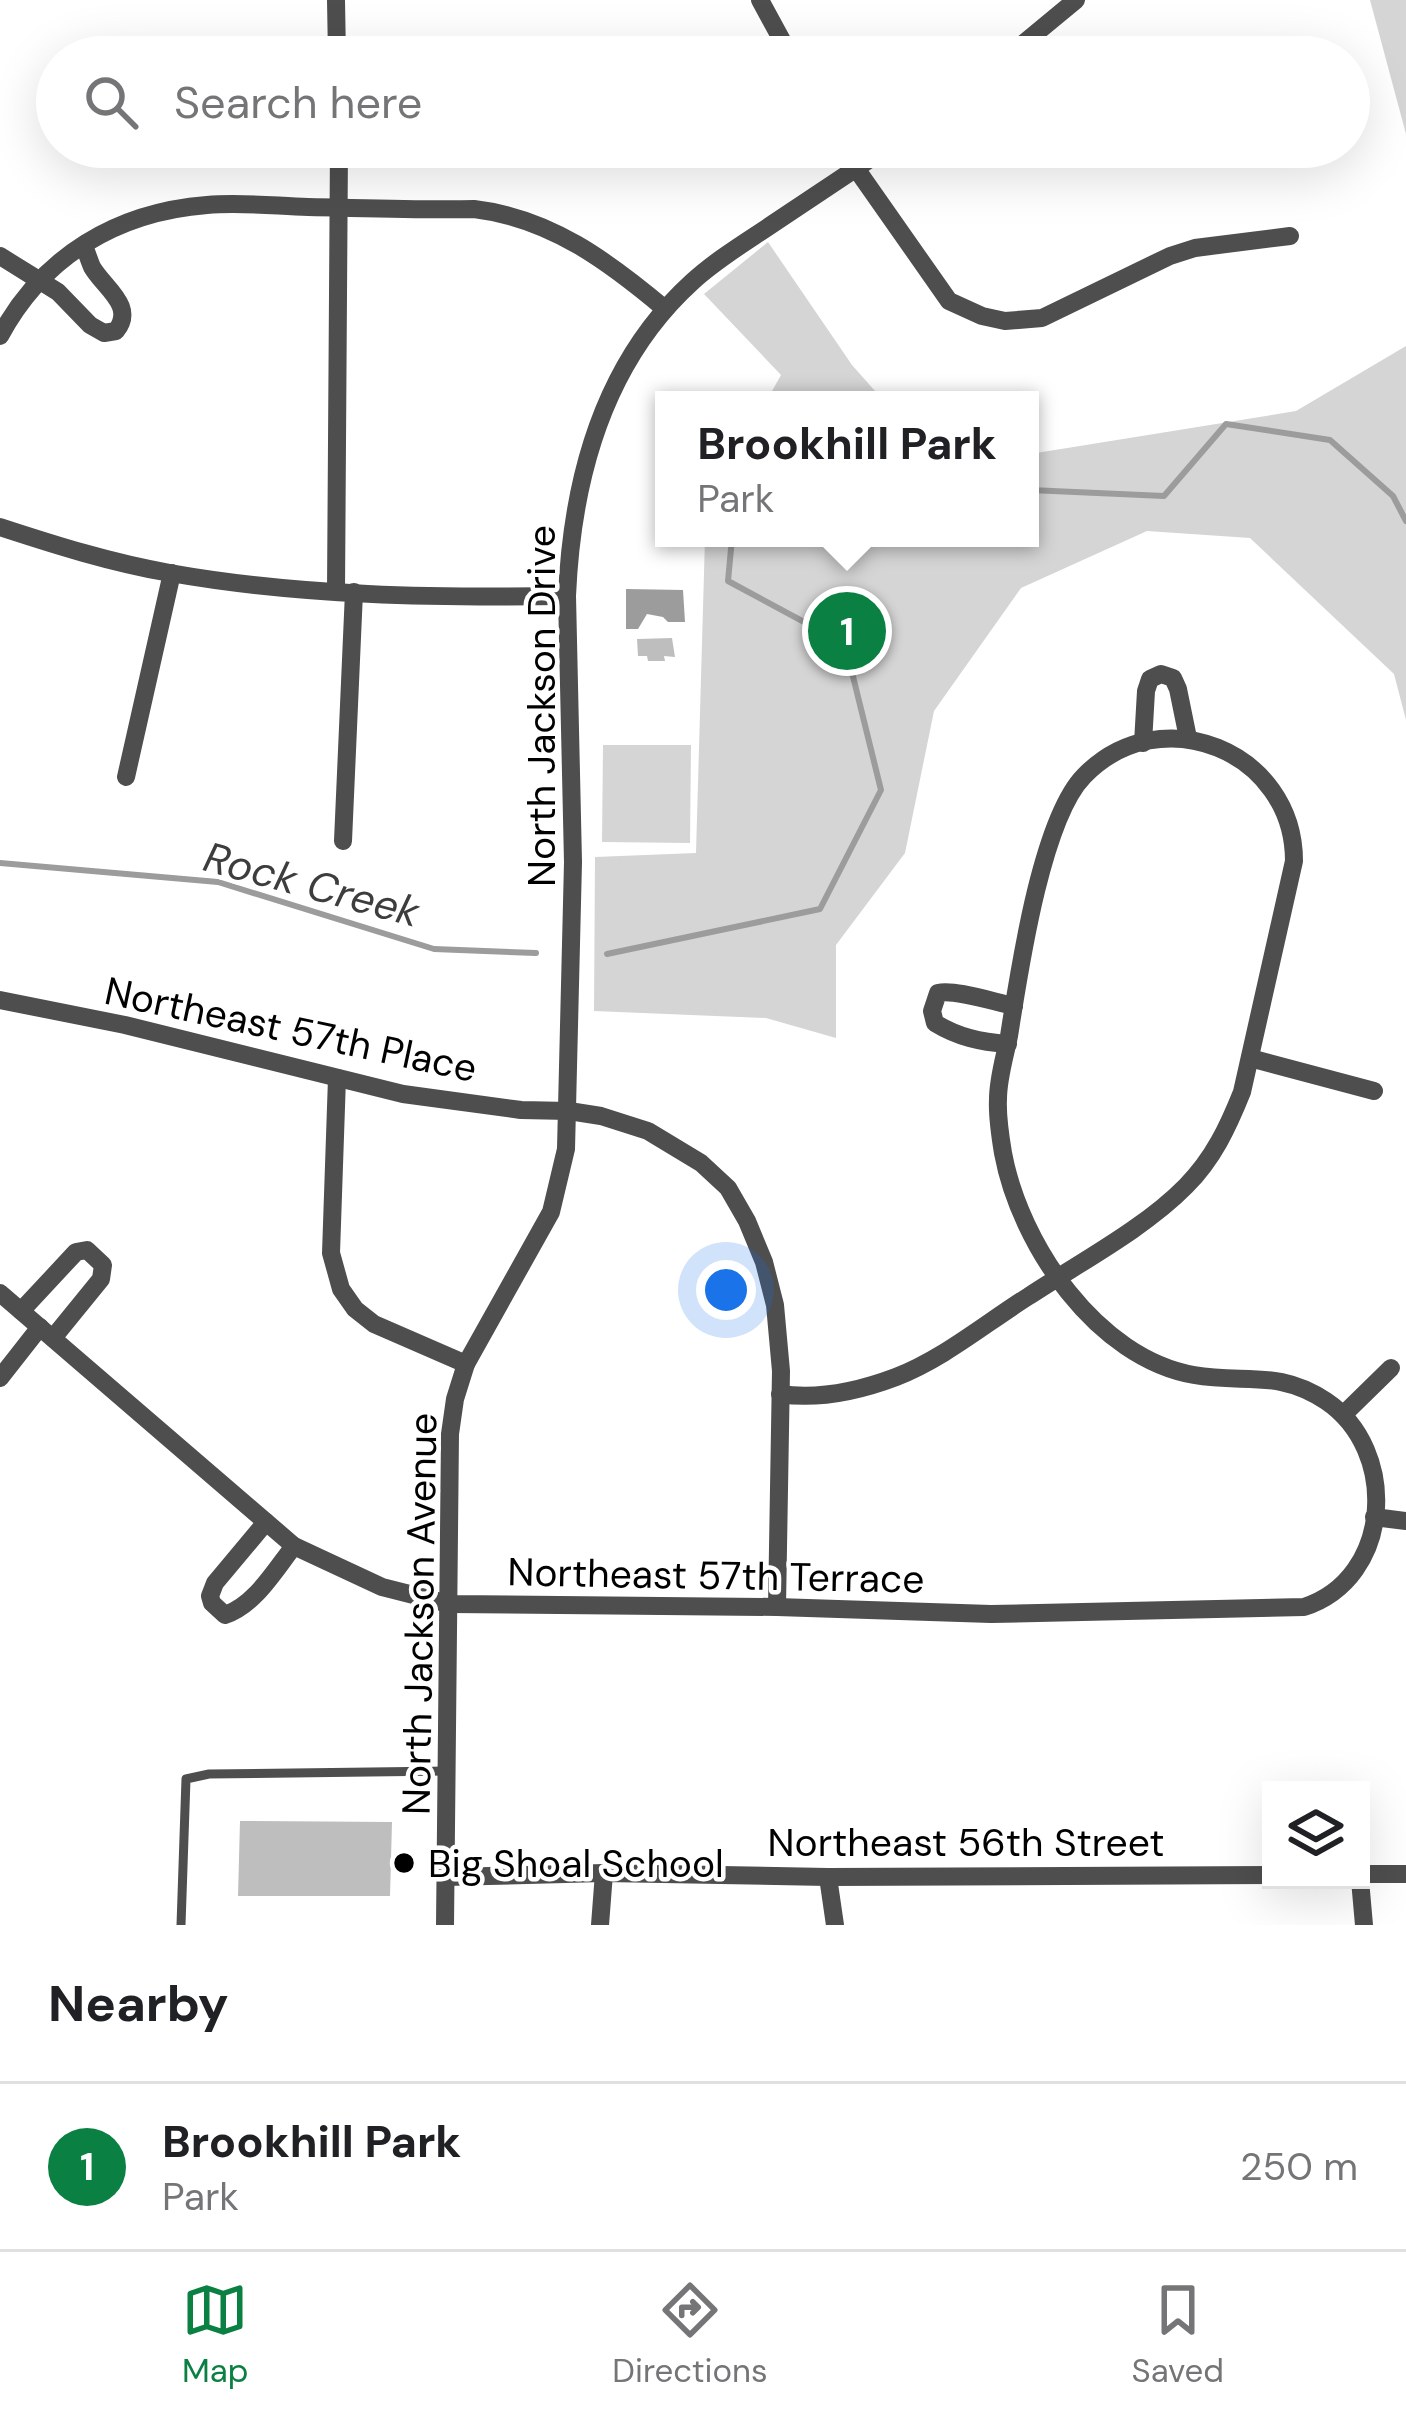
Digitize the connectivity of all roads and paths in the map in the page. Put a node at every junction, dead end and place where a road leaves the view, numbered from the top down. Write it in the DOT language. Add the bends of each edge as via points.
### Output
graph roads {
  1 [pos="336,0"];
  2 [pos="760,0"];
  3 [pos="1076,0"];
  4 [pos="337,36"];
  5 [pos="780,36"];
  6 [pos="1032,36"];
  7 [pos="339,168"];
  8 [pos="856,168"];
  9 [pos="340,208"];
  10 [pos="1289,236"];
  11 [pos="84,246"];
  12 [pos="0,256"];
  13 [pos="37,281"];
  14 [pos="665,309"];
  15 [pos="0,336"];
  16 [pos="0,527"];
  17 [pos="172,574"];
  18 [pos="345,592"];
  19 [pos="567,596"];
  20 [pos="1188,738"];
  21 [pos="1142,743"];
  22 [pos="125,777"];
  23 [pos="343,841"];
  24 [pos="571,971"];
  25 [pos="0,1000"];
  26 [pos="1014,1006"];
  27 [pos="1007,1044"];
  28 [pos="1250,1058"];
  29 [pos="337,1078"];
  30 [pos="1374,1091"];
  31 [pos="569,1111"];
  32 [pos="1058,1277"];
  33 [pos="0,1293"];
  34 [pos="21,1311"];
  35 [pos="46,1332"];
  36 [pos="466,1364"];
  37 [pos="1391,1368"];
  38 [pos="0,1378"];
  39 [pos="780,1394"];
  40 [pos="1343,1415"];
  41 [pos="1374,1516"];
  42 [pos="1406,1521"];
  43 [pos="266,1522"];
  44 [pos="294,1546"];
  45 [pos="449,1604"];
  46 [pos="777,1607"];
  47 [pos="448,1771"];
  48 [pos="604,1873"];
  49 [pos="1262,1874"];
  50 [pos="1406,1874"];
  51 [pos="1370,1876"];
  52 [pos="446,1877"];
  53 [pos="828,1877"];
  54 [pos="1361,1889"];
  55 [pos="181,1925"];
  56 [pos="446,1925"];
  57 [pos="600,1925"];
  58 [pos="835,1925"];
  59 [pos="1364,1925"];
  1 -- 4 [label="street"];
  2 -- 5 [label="street"];
  3 -- 6 [label="street"];
  7 -- 9 [label="street"];
  8 -- 10 [label="street" via="949,301 1006,321 1054,314 1195,248"];
  8 -- 14 [label="street, North Jackson Drive" via="721,258"];
  9 -- 11 [label="street" via="183,208"];
  9 -- 14 [label="street" via="474,209 526,219 588,250"];
  9 -- 18 [label="street"];
  11 -- 13 [label="street"];
  11 -- 13 [label="street" via="123,307 116,331 90,325"];
  12 -- 13 [label="street"];
  13 -- 15 [label="street"];
  14 -- 19 [label="street, North Jackson Drive" via="599,419 575,502"];
  16 -- 17 [label="street"];
  17 -- 18 [label="street"];
  17 -- 22 [label="street"];
  18 -- 19 [label="street"];
  18 -- 23 [label="street"];
  19 -- 24 [label="street, North Jackson Drive"];
  20 -- 21 [label="street"];
  20 -- 21 [label="street" via="1178,689 1161,674 1146,691"];
  20 -- 28 [label="street" via="1245,763 1291,827 1294,861"];
  21 -- 26 [label="street" via="1108,757 1065,801 1042,868"];
  24 -- 31 [label="street, North Jackson Avenue"];
  25 -- 29 [label="street, Northeast 57th Place"];
  26 -- 27 [label="street"];
  26 -- 27 [label="street" via="946,990 932,1011 934,1023 953,1034"];
  27 -- 32 [label="street" via="998,1094 1003,1155 1021,1214"];
  28 -- 30 [label="street"];
  28 -- 32 [label="street" via="1228,1126 1202,1168 1159,1210"];
  29 -- 31 [label="street, Northeast 57th Place" via="450,1102"];
  29 -- 36 [label="street" via="331,1253 340,1289 374,1324"];
  31 -- 36 [label="street, North Jackson Avenue" via="551,1212"];
  31 -- 39 [label="street, Northeast 57th Place" via="648,1131 728,1188 770,1283"];
  32 -- 39 [label="street" via="902,1375 826,1395"];
  32 -- 40 [label="street" via="1116,1340 1161,1366 1277,1380"];
  33 -- 34 [label="street, Northeast 57th Terrace"];
  34 -- 35 [label="street, Northeast 57th Terrace"];
  34 -- 35 [label="street" via="76,1252 97,1258 101,1280"];
  35 -- 38 [label="street"];
  35 -- 43 [label="street, Northeast 57th Terrace"];
  36 -- 45 [label="street, North Jackson Avenue" via="450,1435"];
  37 -- 40 [label="street"];
  39 -- 46 [label="street, Northeast 57th Place"];
  40 -- 41 [label="street, Northeast 57th Terrace" via="1374,1472"];
  41 -- 42 [label="street"];
  41 -- 46 [label="street, Northeast 57th Terrace" via="1359,1568 1304,1606 991,1614"];
  43 -- 44 [label="street, Northeast 57th Terrace"];
  43 -- 44 [label="street" via="214,1583 218,1610 235,1612"];
  44 -- 45 [label="street, Northeast 57th Terrace" via="382,1587"];
  45 -- 46 [label="street, Northeast 57th Terrace"];
  45 -- 47 [label="street, North Jackson Avenue"];
  47 -- 52 [label="street, North Jackson Avenue"];
  47 -- 55 [label="lane" via="186,1779"];
  48 -- 52 [label="street, Northeast 56th Street"];
  48 -- 53 [label="street, Northeast 56th Street"];
  48 -- 57 [label="street"];
  49 -- 53 [label="street, Northeast 56th Street"];
  50 -- 51 [label="street"];
  52 -- 56 [label="street, North Jackson Avenue"];
  53 -- 58 [label="street"];
  54 -- 59 [label="street"];
}
